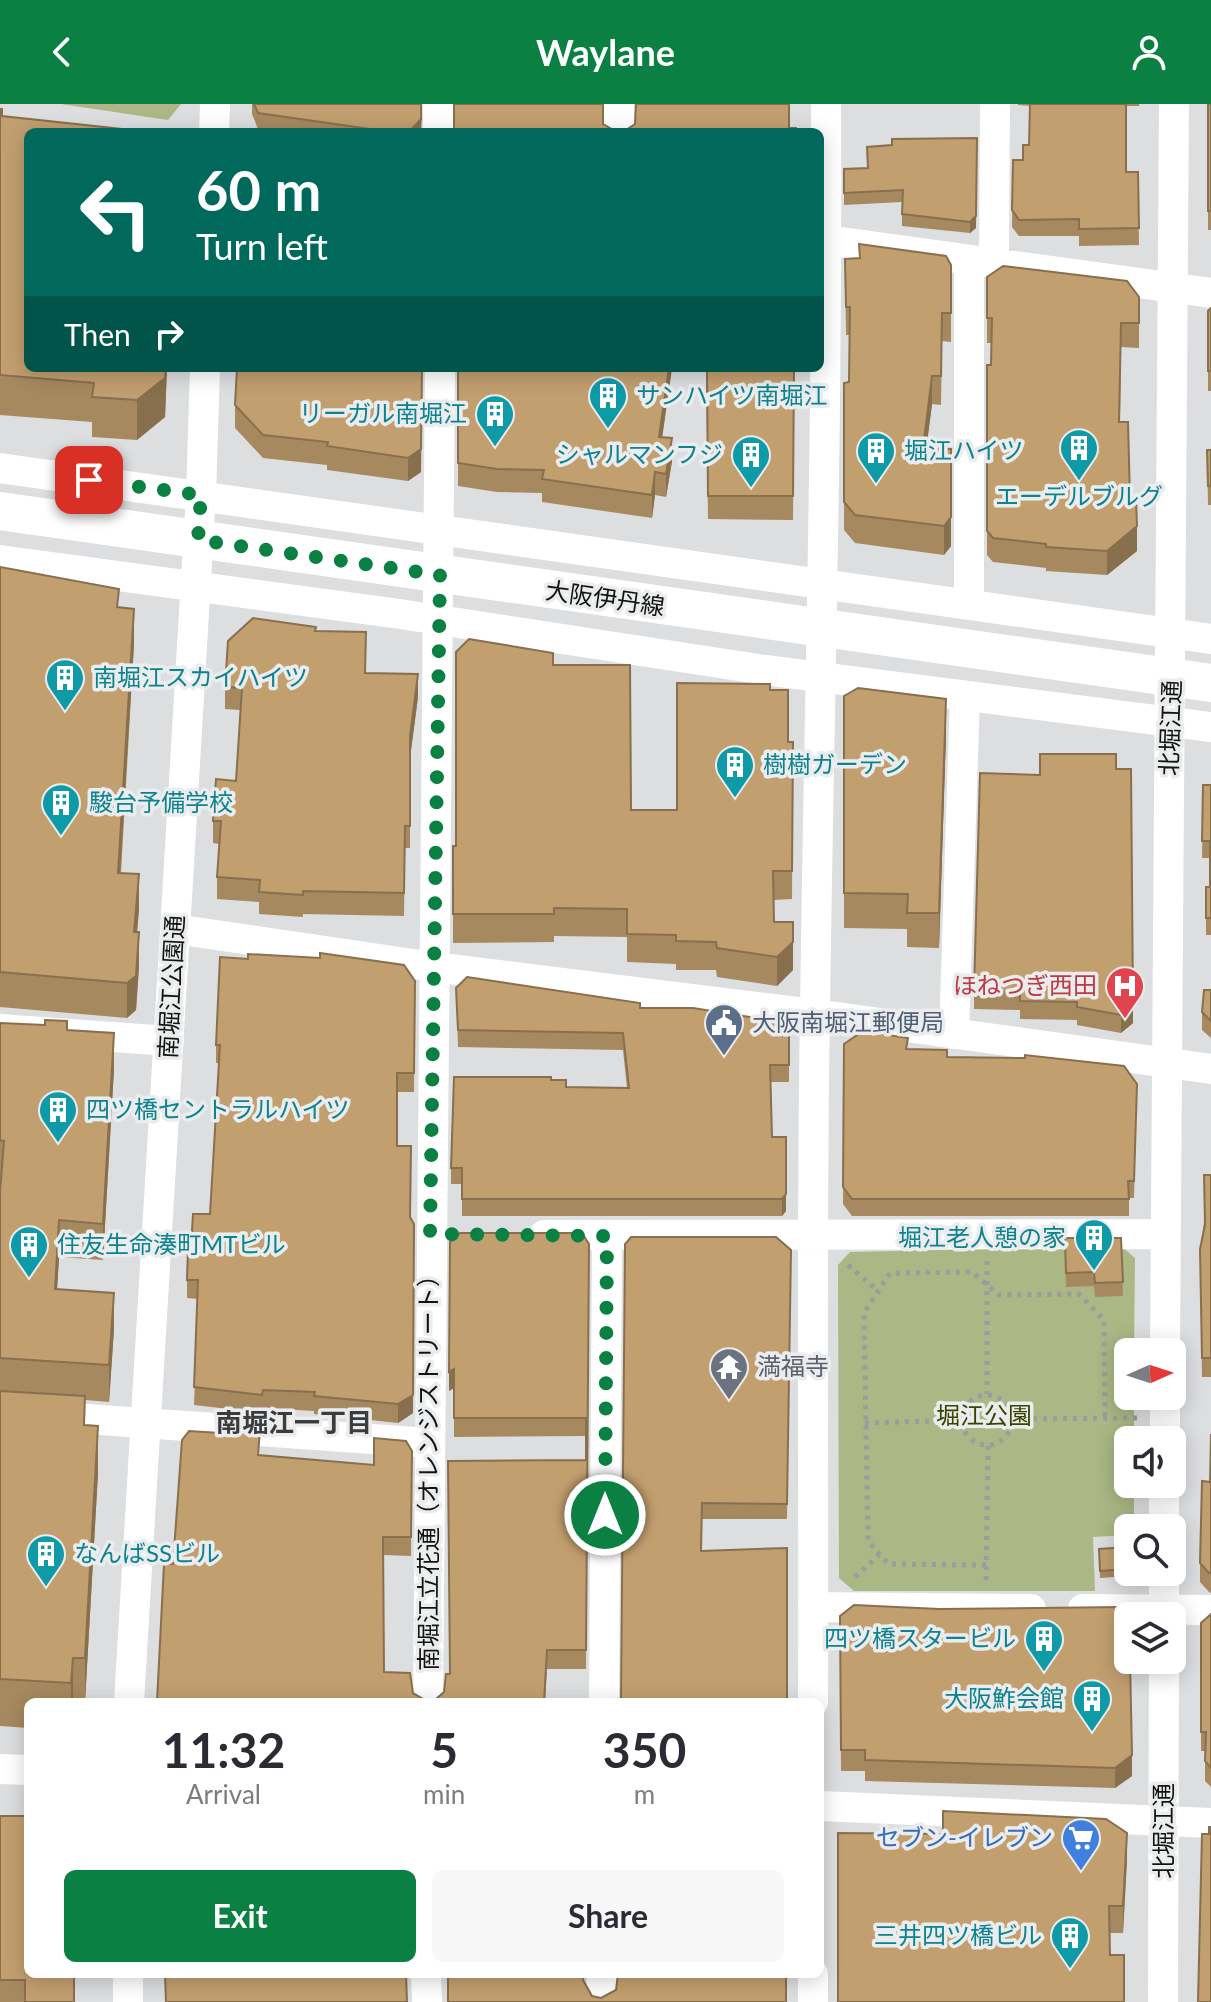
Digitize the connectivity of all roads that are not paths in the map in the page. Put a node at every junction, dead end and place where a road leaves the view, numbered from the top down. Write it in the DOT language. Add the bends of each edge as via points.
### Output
graph roads {
  1 [pos="215,104"];
  2 [pos="438,104"];
  3 [pos="619,104"];
  4 [pos="826,104"];
  5 [pos="995,104"];
  6 [pos="1174,104"];
  7 [pos="214,128"];
  8 [pos="438,128"];
  9 [pos="619,128"];
  10 [pos="824,195"];
  11 [pos="824,240"];
  12 [pos="982,261"];
  13 [pos="1173,288"];
  14 [pos="1211,293"];
  15 [pos="205,372"];
  16 [pos="440,372"];
  17 [pos="822,372"];
  18 [pos="0,468"];
  19 [pos="201,495"];
  20 [pos="0,511"];
  21 [pos="440,527"];
  22 [pos="198,540"];
  23 [pos="0,560"];
  24 [pos="440,575"];
  25 [pos="821,584"];
  26 [pos="194,586"];
  27 [pos="969,604"];
  28 [pos="439,620"];
  29 [pos="823,631"];
  30 [pos="1172,633"];
  31 [pos="1211,639"];
  32 [pos="824,678"];
  33 [pos="1173,678"];
  34 [pos="1211,683"];
  35 [pos="965,696"];
  36 [pos="1171,721"];
  37 [pos="1211,727"];
  38 [pos="175,929"];
  39 [pos="434,967"];
  40 [pos="814,1014"];
  41 [pos="0,1029"];
  42 [pos="954,1034"];
  43 [pos="169,1041"];
  44 [pos="1165,1063"];
  45 [pos="1211,1069"];
  46 [pos="1166,1234"];
  47 [pos="518,1235"];
  48 [pos="607,1236"];
  49 [pos="815,1237"];
  50 [pos="1165,1338"];
  51 [pos="0,1413"];
  52 [pos="145,1424"];
  53 [pos="429,1443"];
  54 [pos="813,1607"];
  55 [pos="1211,1610"];
  56 [pos="1114,1612"];
  57 [pos="1186,1612"];
  58 [pos="1164,1674"];
  59 [pos="129,1698"];
  60 [pos="428,1698"];
  61 [pos="604,1698"];
  62 [pos="813,1698"];
  63 [pos="0,1769"];
  64 [pos="24,1770"];
  65 [pos="824,1806"];
  66 [pos="1165,1821"];
  67 [pos="1211,1823"];
  68 [pos="128,1978"];
  69 [pos="426,1978"];
  70 [pos="602,1978"];
  71 [pos="813,1978"];
  72 [pos="128,2002"];
  73 [pos="427,2002"];
  74 [pos="601,2002"];
  75 [pos="813,2002"];
  76 [pos="1163,2002"];
  1 -- 7 [label="street"];
  2 -- 8 [label="street"];
  3 -- 9 [label="street"];
  4 -- 10 [label="street"];
  5 -- 12 [label="street"];
  6 -- 13 [label="street, 北堀江通"];
  11 -- 12 [label="street"];
  12 -- 13 [label="street"];
  12 -- 27 [label="street"];
  13 -- 14 [label="street"];
  13 -- 30 [label="street, 北堀江通"];
  15 -- 19 [label="street, 南堀江公園通"];
  16 -- 21 [label="street, 南堀江立花通（オレンジストリート）"];
  17 -- 25 [label="street"];
  18 -- 19 [label="street"];
  19 -- 21 [label="street"];
  19 -- 22 [label="street, 南堀江公園通"];
  20 -- 22 [label="main road, 大阪伊丹線"];
  21 -- 24 [label="street, 南堀江立花通（オレンジストリート）"];
  21 -- 25 [label="street"];
  22 -- 24 [label="main road, 大阪伊丹線"];
  22 -- 26 [label="street, 南堀江公園通"];
  23 -- 26 [label="street"];
  24 -- 28 [label="street, 南堀江立花通（オレンジストリート）"];
  24 -- 29 [label="main road, 大阪伊丹線"];
  25 -- 27 [label="street"];
  25 -- 29 [label="street"];
  26 -- 28 [label="street"];
  26 -- 38 [label="street, 南堀江公園通"];
  27 -- 30 [label="street"];
  28 -- 32 [label="street"];
  28 -- 39 [label="street, 南堀江立花通（オレンジストリート）"];
  29 -- 32 [label="street"];
  29 -- 33 [label="main road, 大阪伊丹線"];
  30 -- 31 [label="street"];
  30 -- 33 [label="street, 北堀江通"];
  32 -- 35 [label="street"];
  32 -- 40 [label="street"];
  33 -- 34 [label="main road, 大阪伊丹線"];
  33 -- 36 [label="street, 北堀江通"];
  35 -- 36 [label="street"];
  35 -- 42 [label="street"];
  36 -- 37 [label="street"];
  36 -- 44 [label="street, 北堀江通"];
  38 -- 39 [label="street"];
  38 -- 43 [label="street, 南堀江公園通"];
  39 -- 40 [label="street"];
  39 -- 53 [label="street, 南堀江立花通（オレンジストリート）" via="445,1234"];
  40 -- 42 [label="street"];
  40 -- 49 [label="street"];
  41 -- 43 [label="street"];
  42 -- 44 [label="street"];
  43 -- 52 [label="street, 南堀江公園通"];
  44 -- 45 [label="street"];
  44 -- 46 [label="street, 北堀江通"];
  46 -- 49 [label="street"];
  46 -- 50 [label="street, 北堀江通"];
  47 -- 48 [label="street"];
  48 -- 49 [label="street"];
  48 -- 61 [label="street"];
  49 -- 54 [label="street"];
  51 -- 52 [label="street"];
  52 -- 53 [label="street"];
  52 -- 59 [label="street, 南堀江公園通"];
  53 -- 60 [label="street, 南堀江立花通（オレンジストリート）"];
  54 -- 56 [label="street"];
  54 -- 62 [label="street"];
  55 -- 57 [label="street"];
  58 -- 66 [label="street, 北堀江通"];
  63 -- 64 [label="street"];
  65 -- 66 [label="street"];
  66 -- 67 [label="street"];
  66 -- 76 [label="street, 北堀江通"];
  68 -- 72 [label="street"];
  69 -- 73 [label="street"];
  70 -- 74 [label="street"];
  71 -- 75 [label="street"];
}
